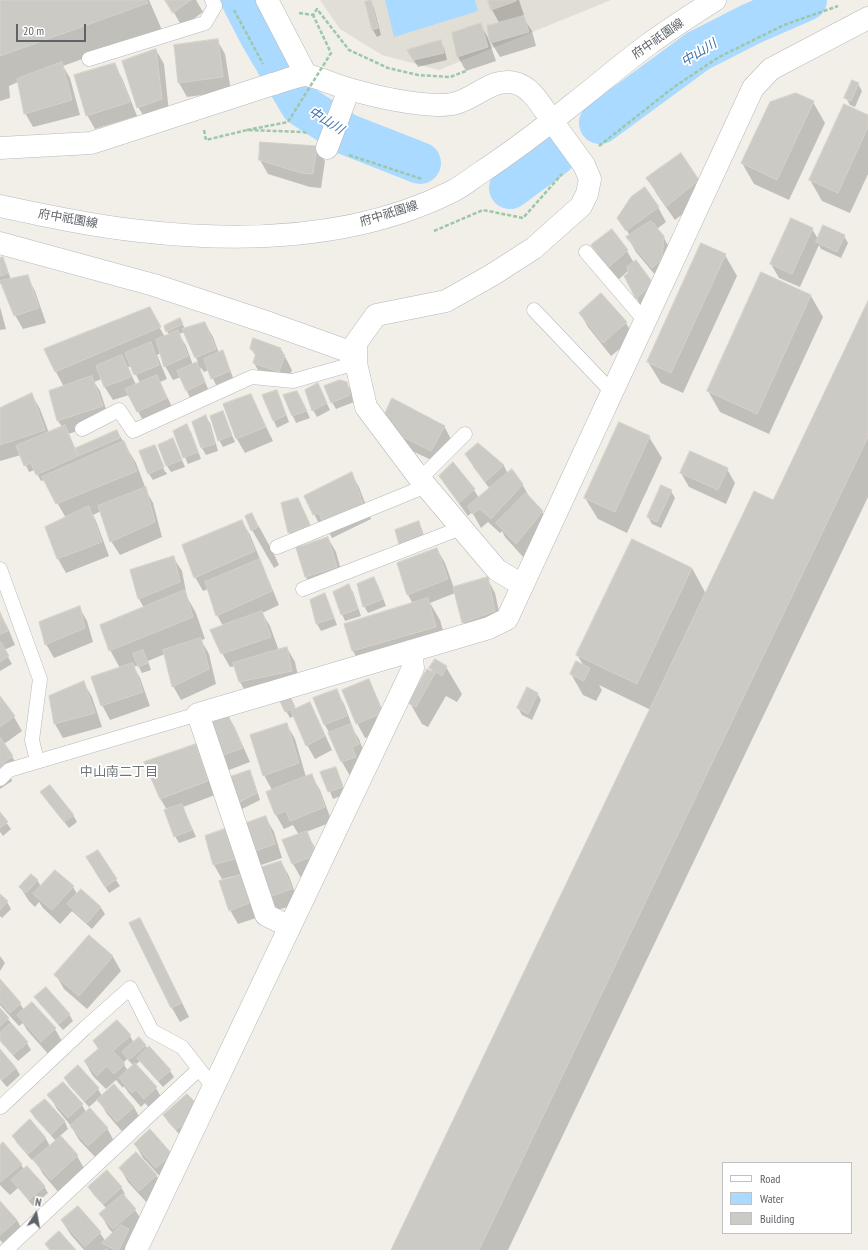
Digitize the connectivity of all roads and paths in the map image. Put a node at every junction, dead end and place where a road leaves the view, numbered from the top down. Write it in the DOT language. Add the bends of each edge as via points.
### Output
graph roads {
  1 [pos="212,0"];
  2 [pos="267,0"];
  3 [pos="715,0"];
  4 [pos="841,5"];
  5 [pos="232,7"];
  6 [pos="292,11"];
  7 [pos="312,15"];
  8 [pos="868,18"];
  9 [pos="90,59"];
  10 [pos="472,69"];
  11 [pos="303,76"];
  12 [pos="273,84"];
  13 [pos="349,89"];
  14 [pos="200,108"];
  15 [pos="552,121"];
  16 [pos="331,136"];
  17 [pos="598,146"];
  18 [pos="0,148"];
  19 [pos="566,169"];
  20 [pos="0,206"];
  21 [pos="434,231"];
  22 [pos="0,243"];
  23 [pos="586,252"];
  24 [pos="534,310"];
  25 [pos="645,321"];
  26 [pos="356,359"];
  27 [pos="612,392"];
  28 [pos="82,430"];
  29 [pos="465,434"];
  30 [pos="423,483"];
  31 [pos="461,528"];
  32 [pos="277,547"];
  33 [pos="0,568"];
  34 [pos="522,585"];
  35 [pos="303,589"];
  36 [pos="411,651"];
  37 [pos="198,714"];
  38 [pos="37,761"];
  39 [pos="0,779"];
  40 [pos="290,927"];
  41 [pos="199,1069"];
  42 [pos="214,1088"];
  43 [pos="1,1107"];
  44 [pos="6,1250"];
  45 [pos="136,1250"];
  1 -- 9 [label="lane" via="215,6 205,23"];
  2 -- 11 [label="street"];
  3 -- 15 [label="street, 府中祇園線" via="650,43"];
  4 -- 17 [label="path" via="784,25 719,57 674,87"];
  5 -- 12 [label="path"];
  6 -- 7 [label="path"];
  7 -- 10 [label="path" via="317,9 349,50 388,68 418,75 450,77"];
  7 -- 14 [label="path, bridge" via="331,53 288,122 206,140"];
  8 -- 25 [label="street" via="772,68 752,88"];
  11 -- 12 [label="street"];
  11 -- 13 [label="street"];
  12 -- 14 [label="street"];
  13 -- 15 [label="street" via="394,100 440,105 456,103 506,81 526,88"];
  13 -- 16 [label="street"];
  14 -- 18 [label="street" via="91,143"];
  15 -- 20 [label="street, 府中祇園線" via="455,190 408,210 355,225 251,237 197,236 139,231"];
  15 -- 26 [label="street" via="584,164 590,179 581,206 534,248 446,300 376,315 356,343"];
  19 -- 21 [label="path" via="523,218 482,210"];
  22 -- 26 [label="street" via="154,285 269,323"];
  23 -- 25 [label="lane"];
  24 -- 27 [label="lane"];
  25 -- 27 [label="street"];
  26 -- 28 [label="lane" via="292,381 252,377 133,431 119,410"];
  26 -- 30 [label="street" via="366,407"];
  27 -- 34 [label="street"];
  29 -- 30 [label="lane"];
  30 -- 31 [label="street"];
  30 -- 32 [label="lane"];
  31 -- 34 [label="street" via="497,570"];
  31 -- 35 [label="lane"];
  33 -- 38 [label="lane" via="40,679 32,740"];
  34 -- 36 [label="street" via="507,618 489,628"];
  36 -- 37 [label="street"];
  36 -- 40 [label="street" via="413,668"];
  37 -- 38 [label="lane"];
  37 -- 40 [label="street" via="266,915"];
  38 -- 39 [label="lane" via="9,770"];
  40 -- 42 [label="street"];
  41 -- 42 [label="lane"];
  41 -- 43 [label="lane" via="182,1047 152,1031 130,988"];
  41 -- 44 [label="lane"];
  42 -- 45 [label="street"];
}
